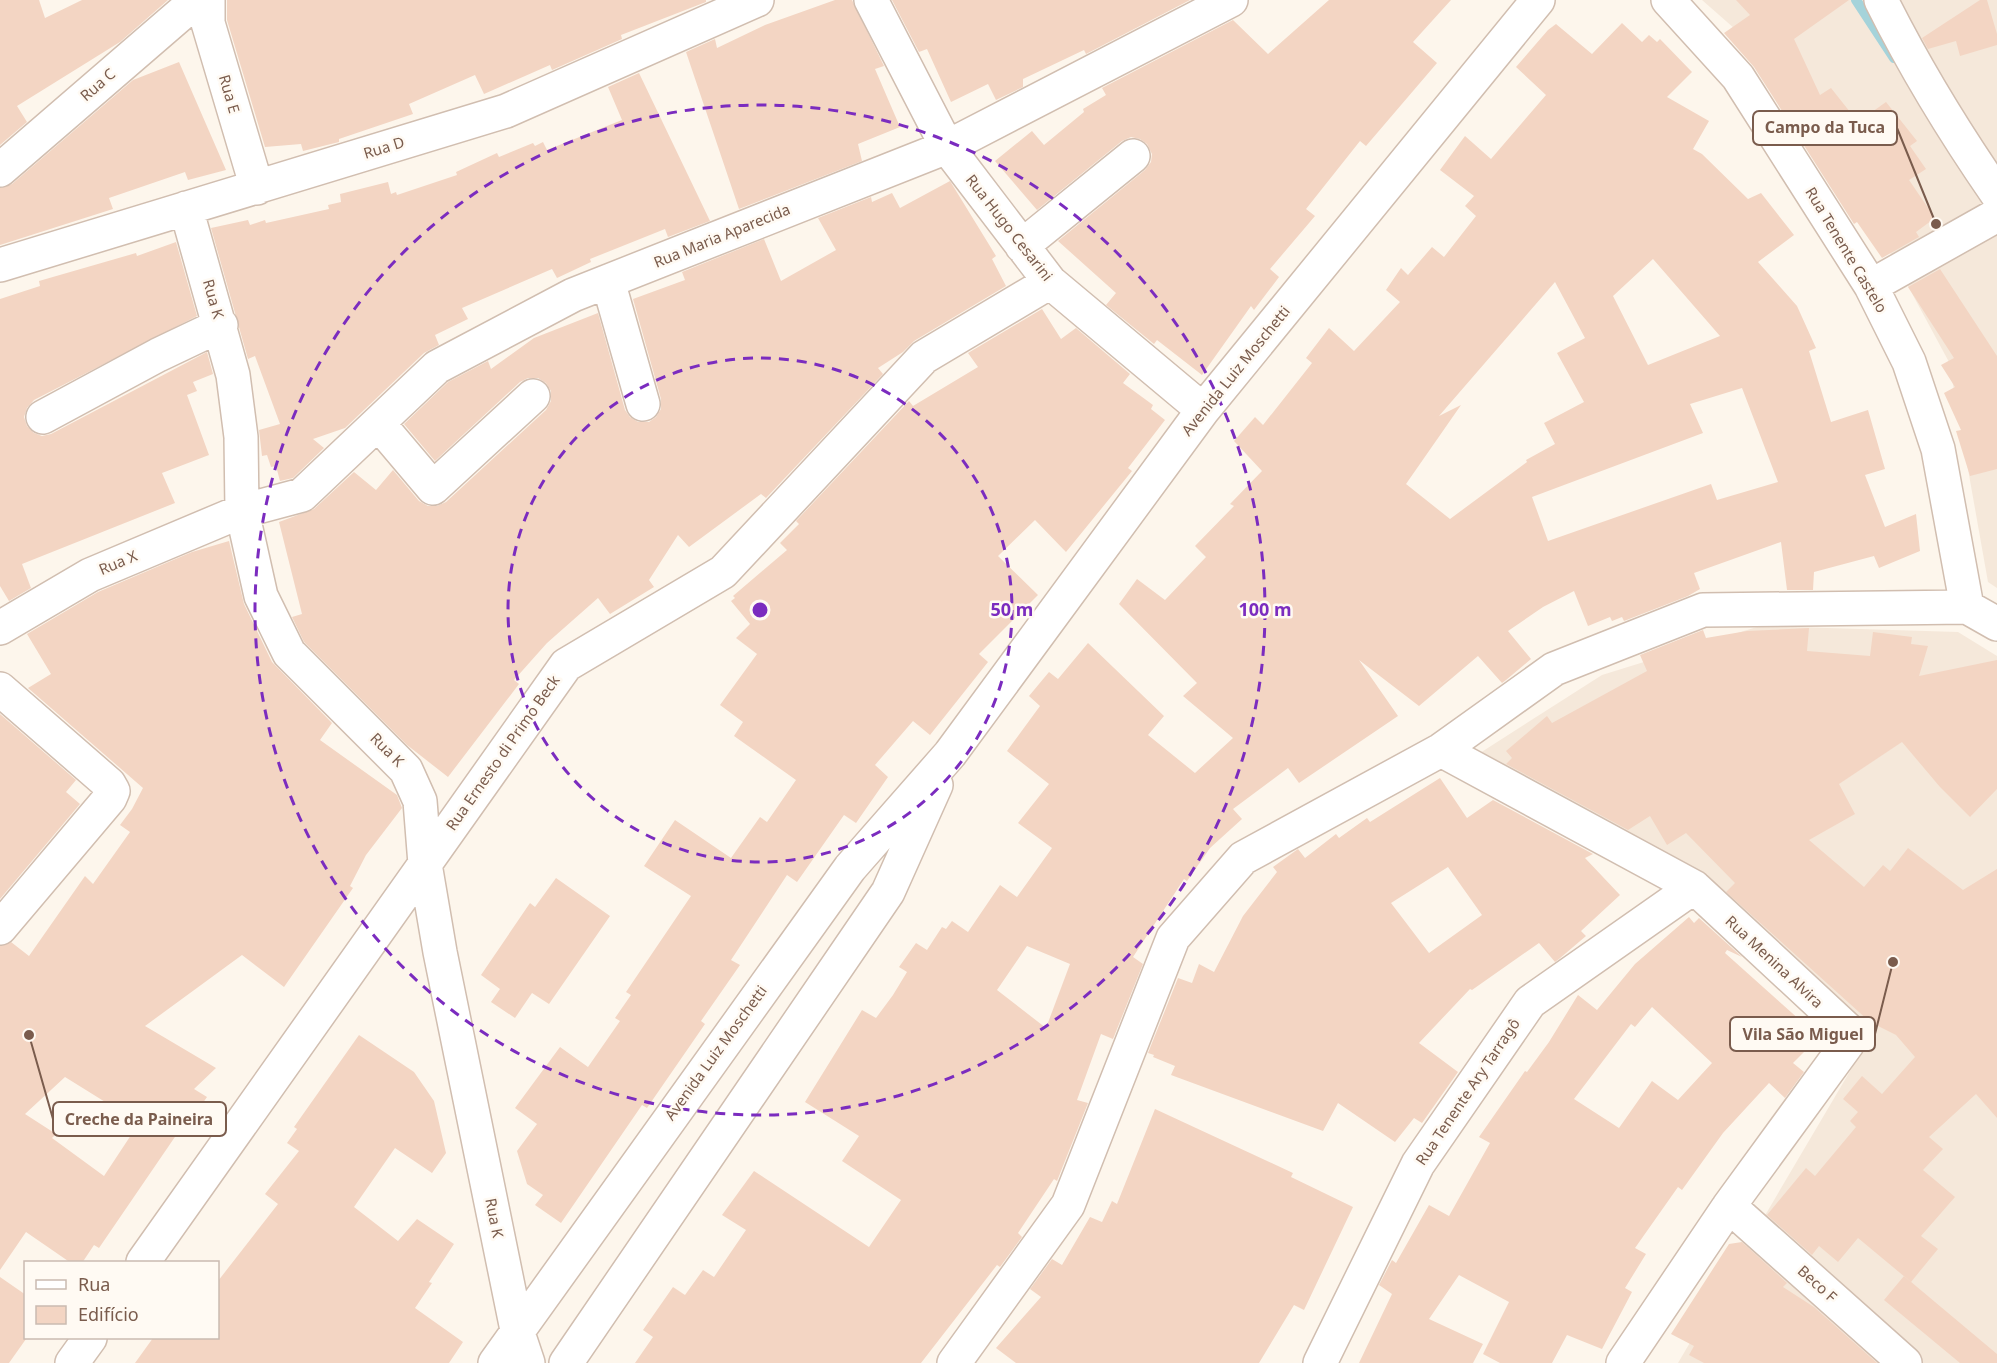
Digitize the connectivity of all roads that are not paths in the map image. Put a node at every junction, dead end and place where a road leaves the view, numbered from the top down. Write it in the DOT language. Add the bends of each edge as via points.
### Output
graph roads {
  1 [pos="197,0"];
  2 [pos="208,0"];
  3 [pos="756,0"];
  4 [pos="871,0"];
  5 [pos="1231,0"];
  6 [pos="1538,0"];
  7 [pos="1668,0"];
  8 [pos="1881,0"];
  9 [pos="947,147"];
  10 [pos="1133,156"];
  11 [pos="0,170"];
  12 [pos="257,188"];
  13 [pos="1997,194"];
  14 [pos="186,208"];
  15 [pos="1997,215"];
  16 [pos="1022,246"];
  17 [pos="0,265"];
  18 [pos="608,281"];
  19 [pos="1050,282"];
  20 [pos="1871,286"];
  21 [pos="221,325"];
  22 [pos="533,396"];
  23 [pos="644,404"];
  24 [pos="1203,410"];
  25 [pos="43,417"];
  26 [pos="378,423"];
  27 [pos="242,511"];
  28 [pos="1967,607"];
  29 [pos="1997,624"];
  30 [pos="0,628"];
  31 [pos="0,689"];
  32 [pos="1441,750"];
  33 [pos="950,754"];
  34 [pos="425,864"];
  35 [pos="1694,887"];
  36 [pos="0,928"];
  37 [pos="1729,1206"];
  38 [pos="144,1261"];
  39 [pos="517,1330"];
  40 [pos="89,1339"];
  41 [pos="72,1363"];
  42 [pos="495,1363"];
  43 [pos="528,1363"];
  44 [pos="566,1363"];
  45 [pos="954,1363"];
  46 [pos="1320,1363"];
  47 [pos="1623,1363"];
  48 [pos="1905,1363"];
  1 -- 11 [label="street, Rua C"];
  2 -- 12 [label="street, Rua E" via="208,23"];
  3 -- 12 [label="street, Rua D" via="506,111"];
  4 -- 9 [label="street, Rua Hugo Cesarini"];
  5 -- 9 [label="street, Rua Maria Aparecida"];
  6 -- 24 [label="street, Avenida Luiz Moschetti"];
  7 -- 20 [label="street, Rua Tenente Castelo" via="1738,77"];
  8 -- 13 [label="street" via="1946,120"];
  9 -- 16 [label="street, Rua Hugo Cesarini"];
  9 -- 18 [label="street, Rua Maria Aparecida"];
  10 -- 16 [label="street"];
  12 -- 14 [label="street, Rua D"];
  14 -- 17 [label="street, Rua D"];
  14 -- 21 [label="street, Rua K"];
  15 -- 20 [label="street"];
  16 -- 19 [label="street, Rua Hugo Cesarini"];
  18 -- 23 [label="street"];
  18 -- 26 [label="street, Rua Maria Aparecida" via="573,295 437,367"];
  19 -- 24 [label="street, Rua Hugo Cesarini"];
  19 -- 34 [label="street, Rua Ernesto di Primo Beck" via="924,357 723,572 566,665"];
  20 -- 28 [label="street, Rua Tenente Castelo" via="1909,362 1938,449"];
  21 -- 25 [label="street"];
  21 -- 27 [label="street, Rua K" via="233,375 241,437"];
  22 -- 26 [label="street" via="433,488"];
  24 -- 33 [label="street, Avenida Luiz Moschetti"];
  26 -- 27 [label="street, Rua Maria Aparecida" via="302,495"];
  27 -- 30 [label="street, Rua X" via="90,574"];
  27 -- 34 [label="street, Rua K" via="261,596 289,653 406,770 420,801"];
  28 -- 29 [label="street"];
  28 -- 32 [label="street" via="1703,610 1554,669"];
  31 -- 36 [label="street" via="113,791"];
  32 -- 35 [label="street, Rua Menina Alvira"];
  32 -- 45 [label="street" via="1243,858 1173,938 1068,1205"];
  33 -- 39 [label="street, Avenida Luiz Moschetti" via="850,868"];
  33 -- 44 [label="street, Avenida Luiz Moschetti" via="888,892"];
  34 -- 38 [label="street, Rua Ernesto di Primo Beck"];
  34 -- 39 [label="street, Rua K"];
  35 -- 37 [label="street, Rua Menina Alvira" via="1849,1031 1848,1043"];
  35 -- 46 [label="street, Rua Tenente Ary Tarragô" via="1530,1002 1418,1164"];
  37 -- 47 [label="street, Rua Menina Alvira"];
  37 -- 48 [label="street, Beco F"];
  39 -- 42 [label="street, Avenida Luiz Moschetti"];
  39 -- 43 [label="street, Rua K"];
  40 -- 41 [label="street"];
}
